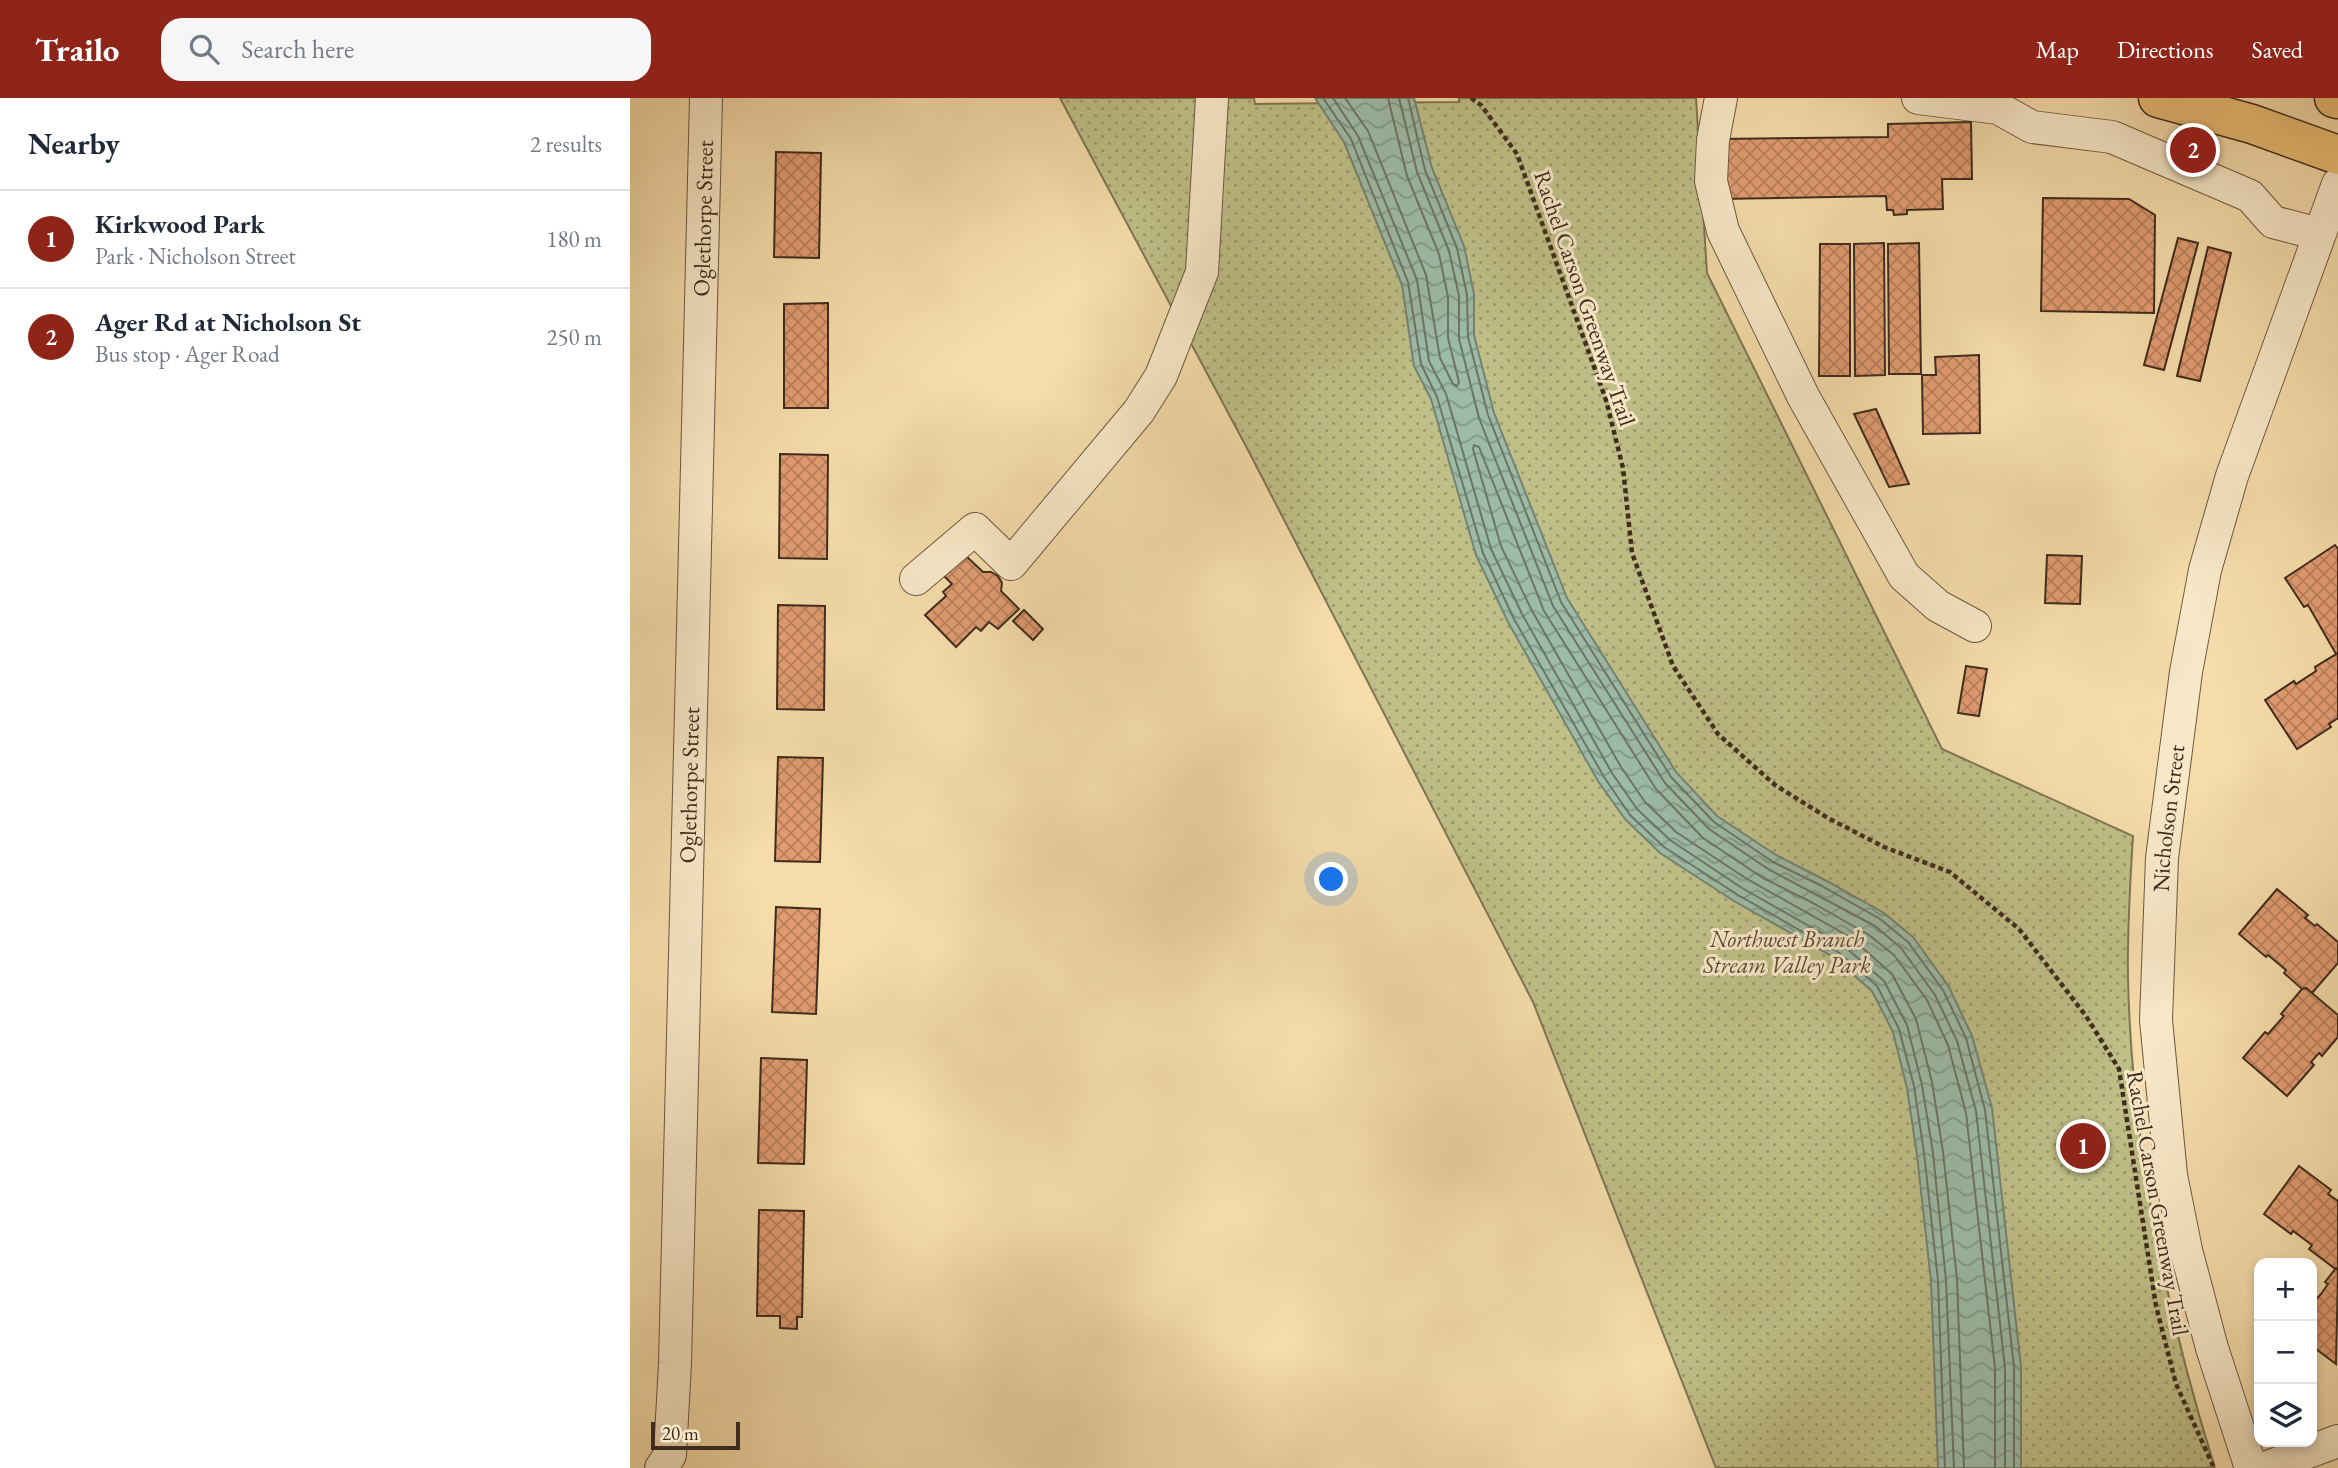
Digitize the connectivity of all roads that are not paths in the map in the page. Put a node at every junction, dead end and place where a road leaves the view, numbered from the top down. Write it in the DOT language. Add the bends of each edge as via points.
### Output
graph roads {
  1 [pos="706,98"];
  2 [pos="1212,98"];
  3 [pos="1721,98"];
  4 [pos="1918,98"];
  5 [pos="2158,98"];
  6 [pos="2338,155"];
  7 [pos="2338,184"];
  8 [pos="2319,234"];
  9 [pos="916,579"];
  10 [pos="1975,626"];
  11 [pos="2338,1441"];
  12 [pos="661,1468"];
  13 [pos="2251,1468"];
  14 [pos="2265,1468"];
  1 -- 12 [label="street, Oglethorpe Street" via="675,1363 670,1455"];
  2 -- 9 [label="street" via="1202,272 1161,376 1139,411 1011,564 975,529"];
  3 -- 10 [label="street" via="1711,181 1723,230 1797,384 1904,576 1938,606"];
  4 -- 8 [label="street" via="1998,108 2032,127 2112,137 2250,196 2273,222"];
  5 -- 6 [label="main road" via="2252,124"];
  7 -- 8 [label="street, Nicholson Street"];
  8 -- 13 [label="street, Nicholson Street" via="2232,476 2205,570 2186,672 2162,858 2156,1020 2171,1175 2212,1348"];
  11 -- 14 [label="street"];
}
